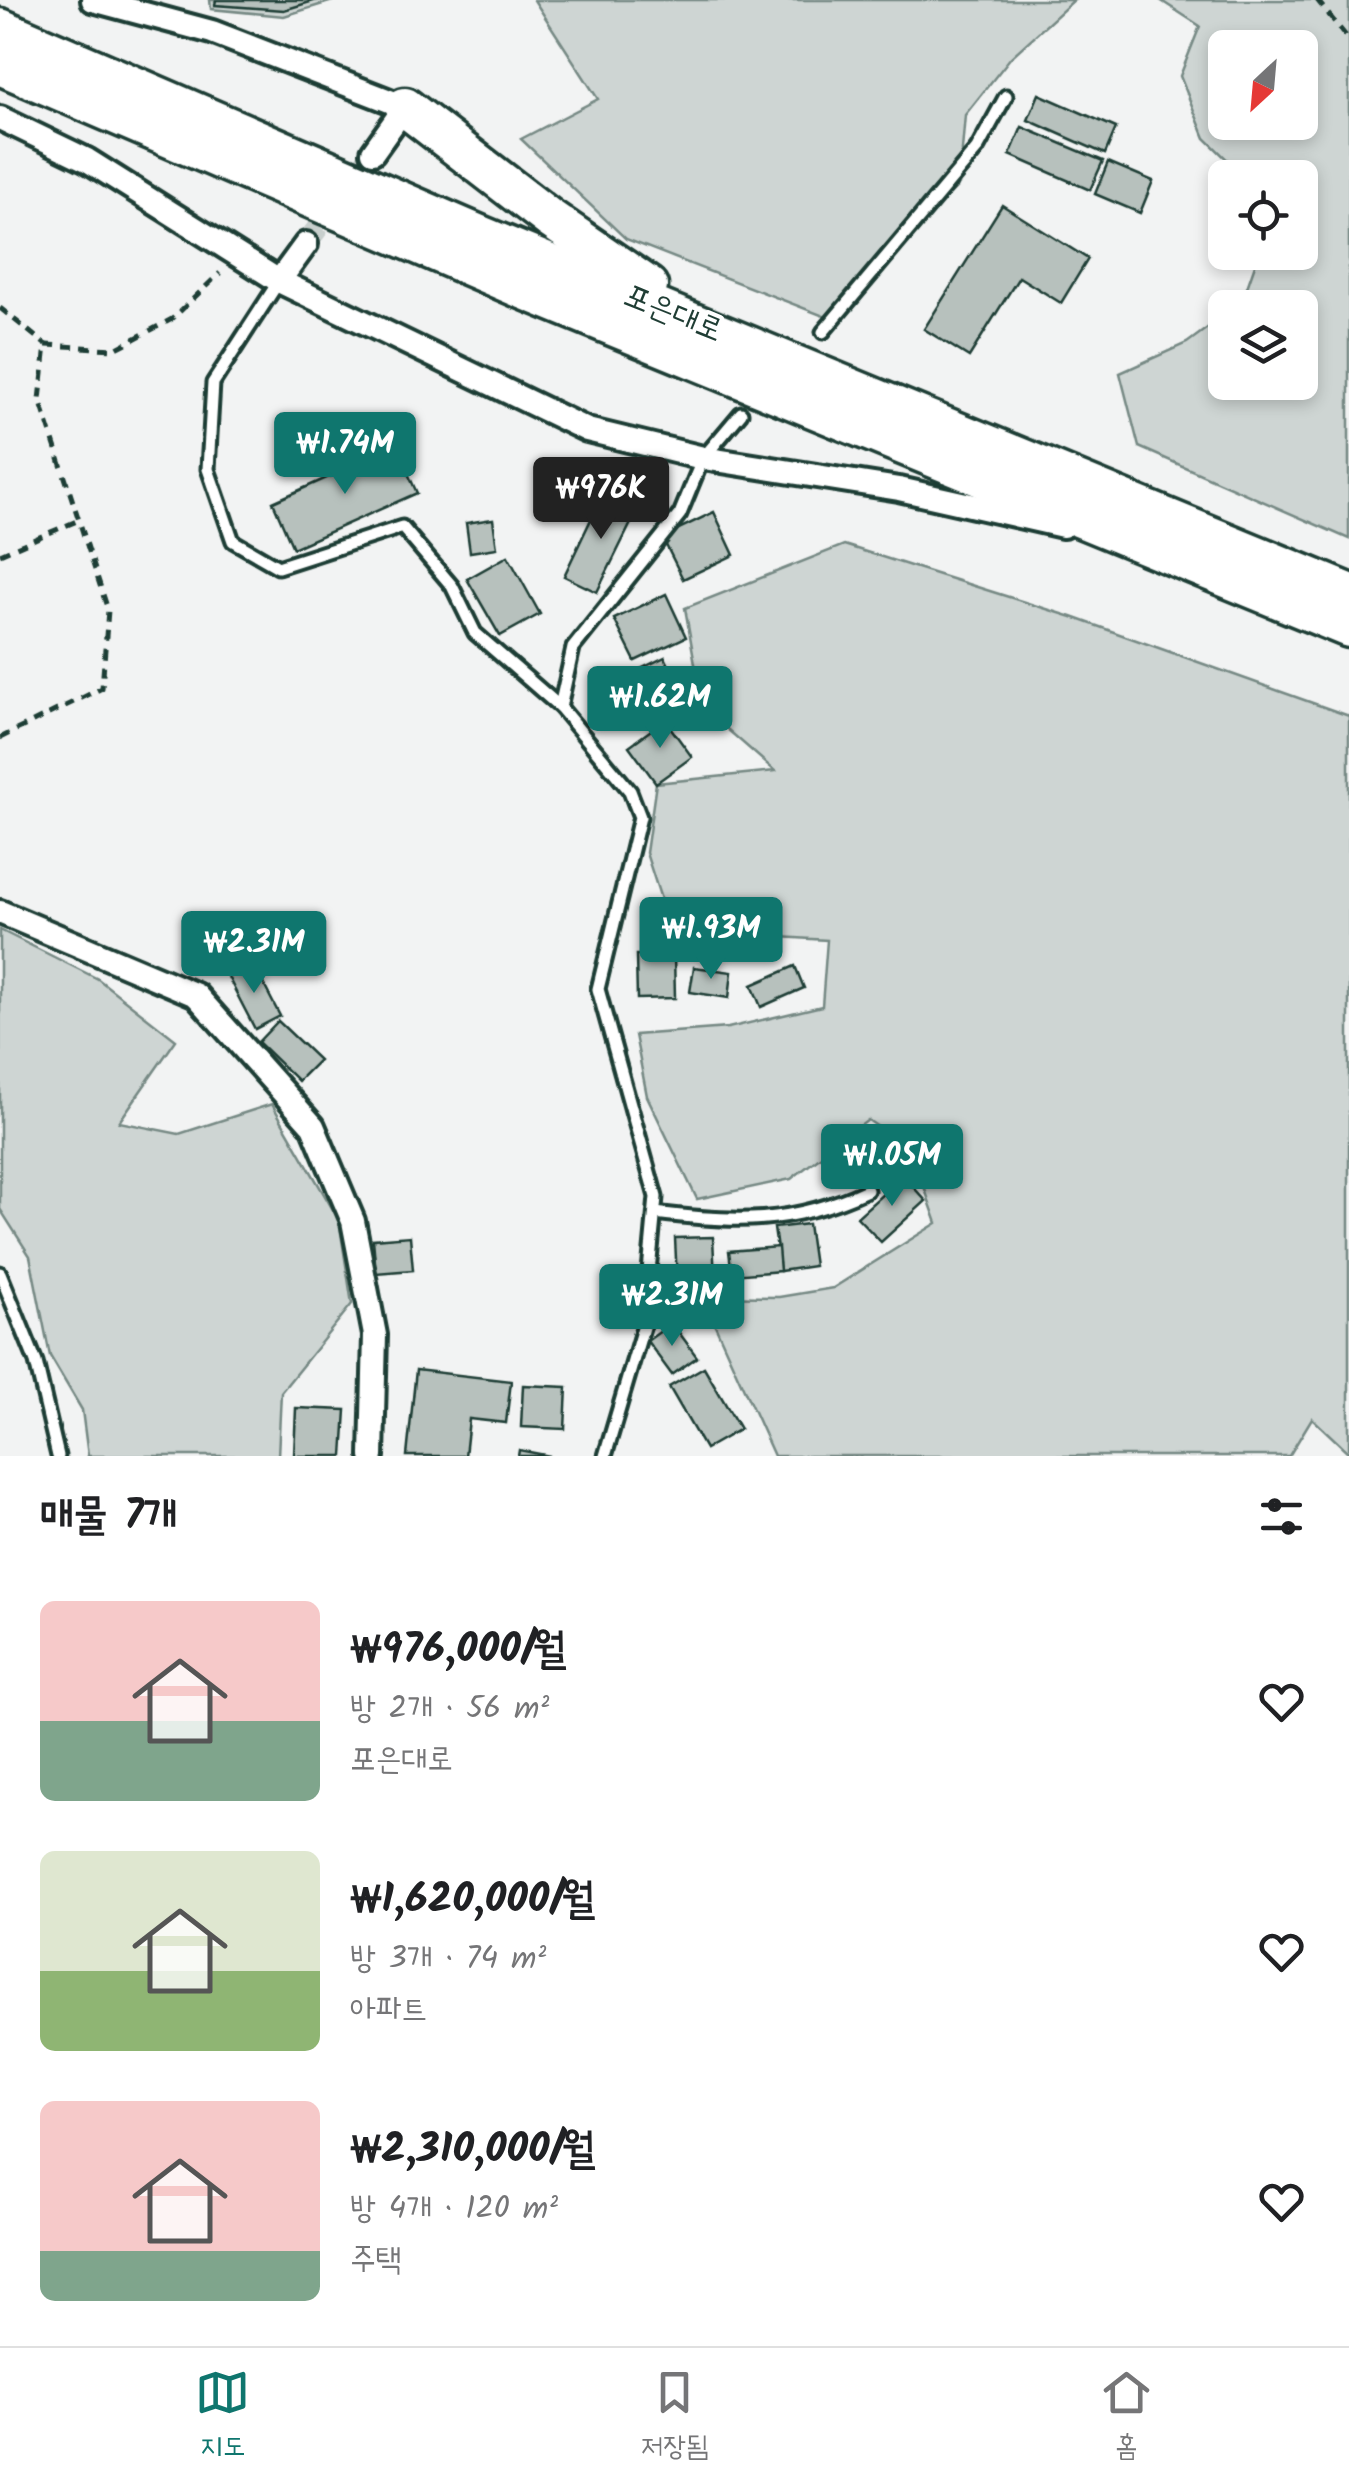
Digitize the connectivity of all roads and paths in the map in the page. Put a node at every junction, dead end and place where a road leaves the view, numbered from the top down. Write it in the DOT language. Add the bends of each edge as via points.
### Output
graph roads {
  1 [pos="93,0"];
  2 [pos="1318,0"];
  3 [pos="0,28"];
  4 [pos="1349,40"];
  5 [pos="0,64"];
  6 [pos="1006,96"];
  7 [pos="405,107"];
  8 [pos="0,118"];
  9 [pos="372,152"];
  10 [pos="306,244"];
  11 [pos="238,256"];
  12 [pos="279,281"];
  13 [pos="0,308"];
  14 [pos="823,332"];
  15 [pos="46,345"];
  16 [pos="754,346"];
  17 [pos="741,413"];
  18 [pos="703,458"];
  19 [pos="79,520"];
  20 [pos="1151,546"];
  21 [pos="0,554"];
  22 [pos="1349,593"];
  23 [pos="1349,628"];
  24 [pos="560,707"];
  25 [pos="0,738"];
  26 [pos="0,912"];
  27 [pos="867,1190"];
  28 [pos="654,1212"];
  29 [pos="0,1273"];
  30 [pos="58,1456"];
  31 [pos="372,1456"];
  32 [pos="605,1456"];
  1 -- 7 [label="street" via="212,32"];
  2 -- 4 [label="path"];
  3 -- 16 [label="highway, 포은대로"];
  5 -- 20 [label="highway, 포은대로" via="520,288"];
  6 -- 14 [label="lane" via="977,149"];
  7 -- 9 [label="street"];
  7 -- 16 [label="highway" via="640,282"];
  8 -- 11 [label="street" via="88,160"];
  10 -- 12 [label="street"];
  11 -- 12 [label="street"];
  11 -- 15 [label="path" via="172,319 115,349"];
  12 -- 18 [label="street" via="587,430"];
  12 -- 24 [label="lane" via="213,383 208,469 233,541 278,566 402,528 452,586 475,634"];
  13 -- 15 [label="path"];
  15 -- 19 [label="path" via="40,400"];
  16 -- 22 [label="highway, 포은대로"];
  17 -- 18 [label="lane"];
  18 -- 20 [label="street" via="899,488"];
  18 -- 24 [label="lane" via="680,514 574,648"];
  19 -- 21 [label="path"];
  19 -- 25 [label="path" via="108,610 102,688"];
  20 -- 23 [label="highway, 포은대로"];
  24 -- 28 [label="lane" via="630,791 640,817 598,989 656,1197"];
  26 -- 31 [label="street" via="196,995 313,1126 353,1220 375,1335"];
  27 -- 28 [label="lane" via="830,1208 771,1221"];
  28 -- 32 [label="lane" via="644,1324"];
  29 -- 30 [label="lane" via="36,1362"];
}
